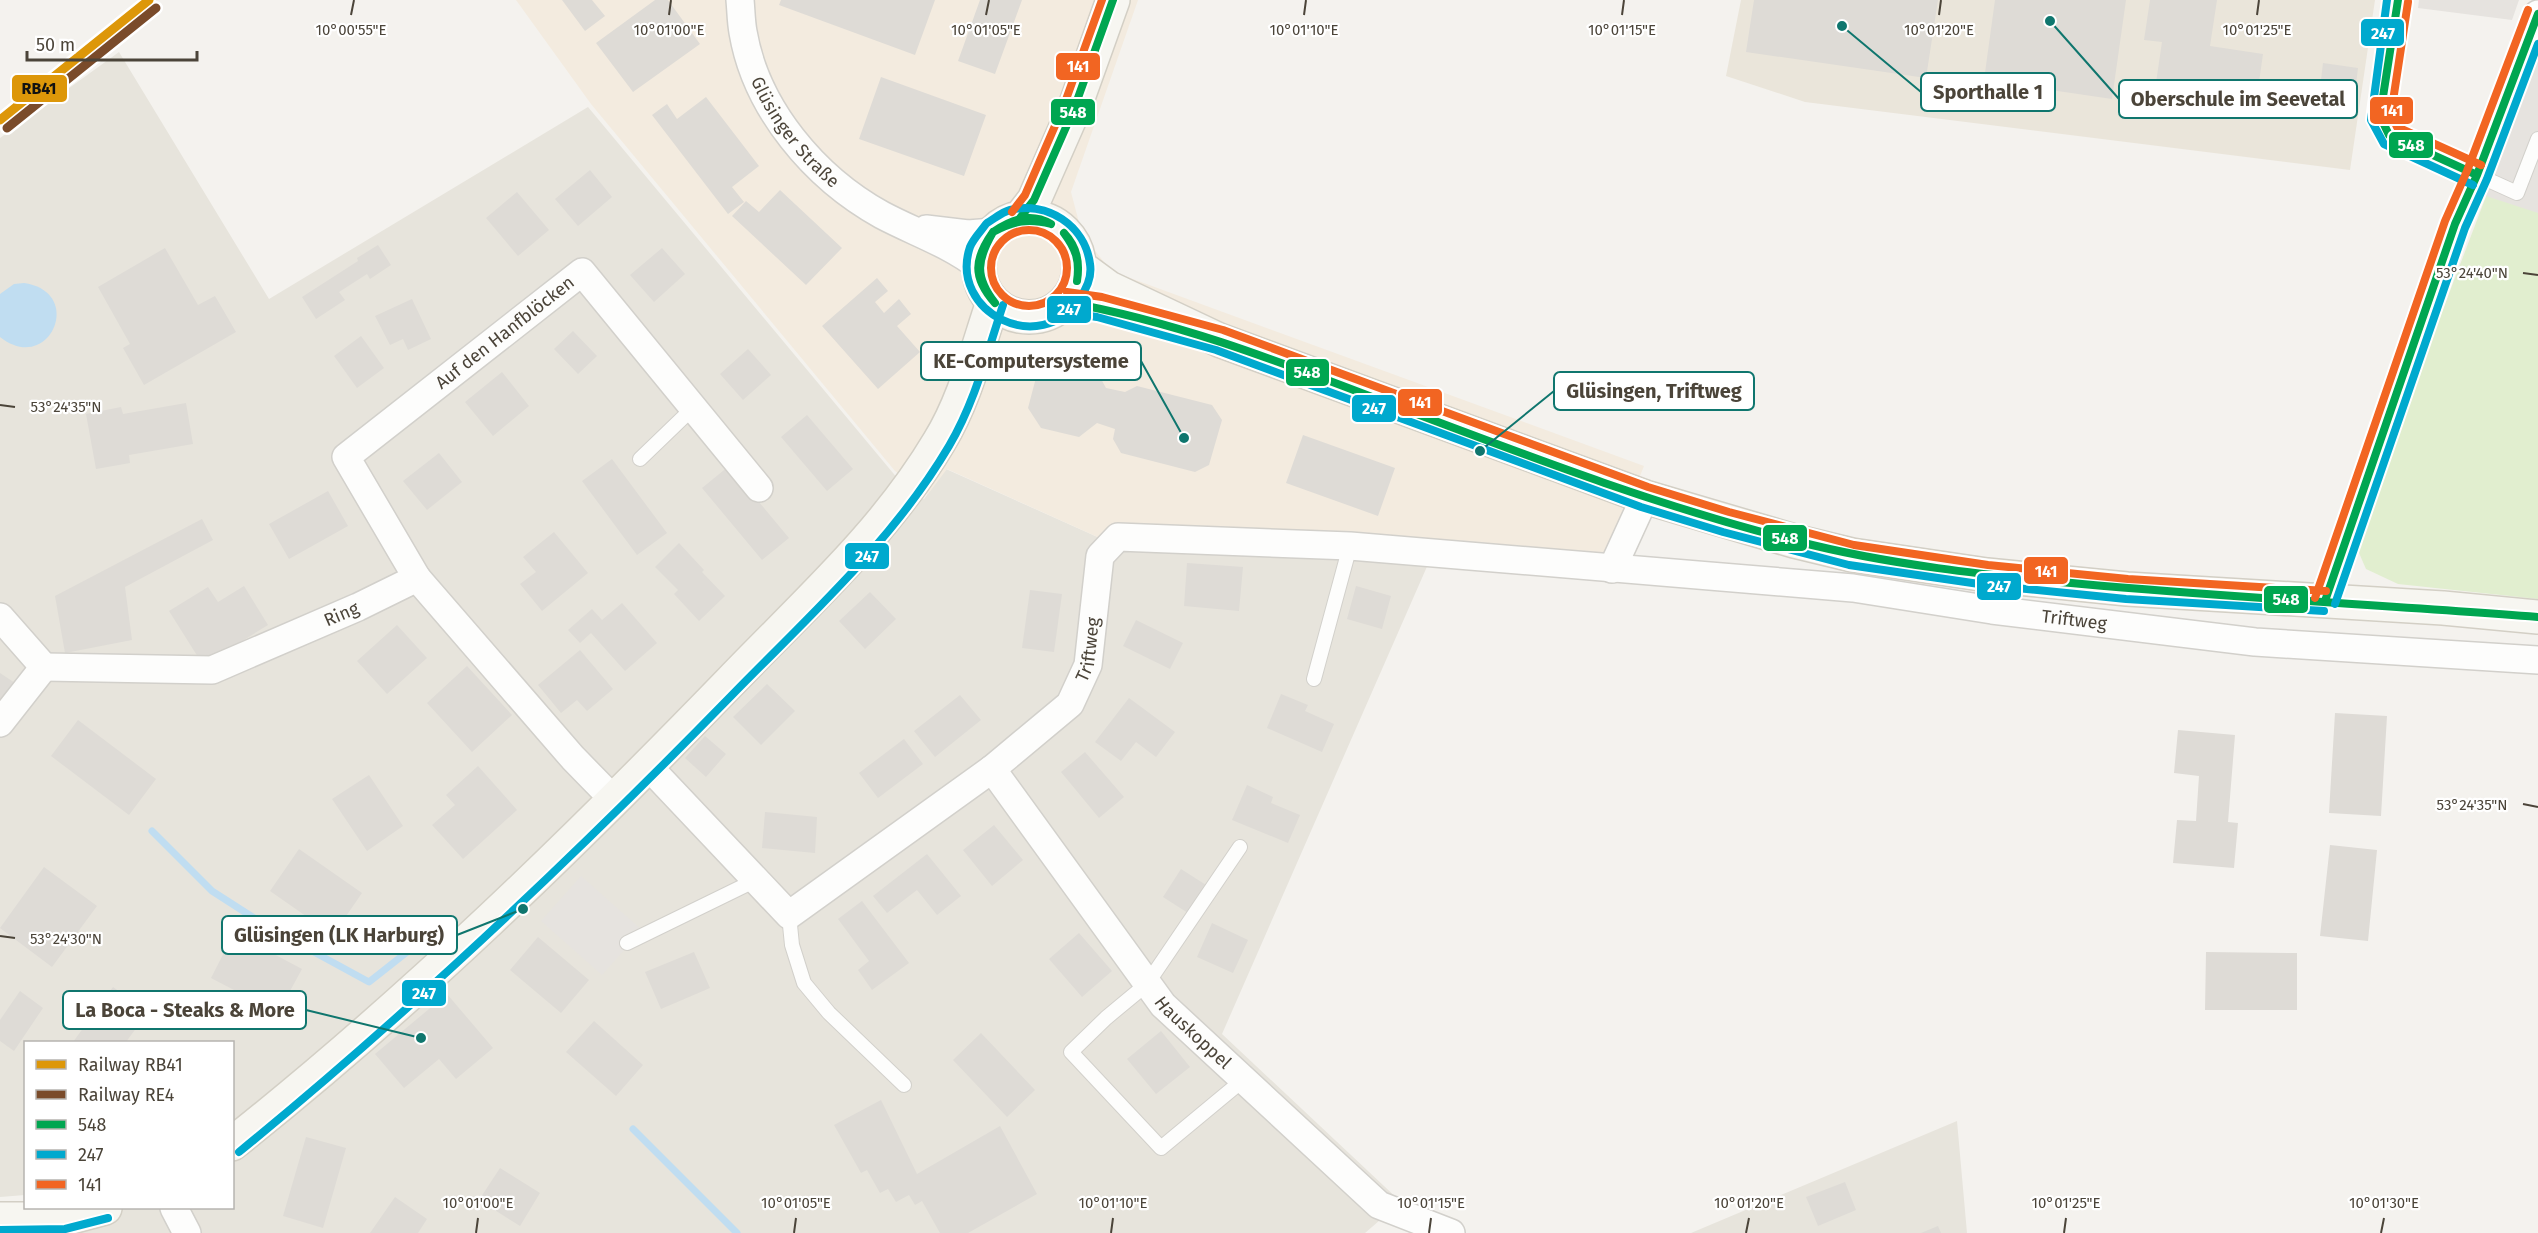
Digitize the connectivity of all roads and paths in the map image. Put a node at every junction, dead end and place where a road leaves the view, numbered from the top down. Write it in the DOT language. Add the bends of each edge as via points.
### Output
graph roads {
  1 [pos="740,0"];
  2 [pos="1113,0"];
  3 [pos="2398,0"];
  4 [pos="2538,14"];
  5 [pos="1074,109"];
  6 [pos="2538,139"];
  7 [pos="2477,175"];
  8 [pos="1007,225"];
  9 [pos="904,226"];
  10 [pos="1057,226"];
  11 [pos="978,266"];
  12 [pos="1079,266"];
  13 [pos="993,302"];
  14 [pos="1065,302"];
  15 [pos="1021,317"];
  16 [pos="1219,340"];
  17 [pos="958,405"];
  18 [pos="694,407"];
  19 [pos="640,459"];
  20 [pos="759,488"];
  21 [pos="1645,497"];
  22 [pos="1350,546"];
  23 [pos="1612,568"];
  24 [pos="417,578"];
  25 [pos="2325,601"];
  26 [pos="0,617"];
  27 [pos="2538,617"];
  28 [pos="2538,660"];
  29 [pos="44,667"];
  30 [pos="1314,679"];
  31 [pos="0,723"];
  32 [pos="648,766"];
  33 [pos="992,769"];
  34 [pos="614,800"];
  35 [pos="1240,847"];
  36 [pos="756,880"];
  37 [pos="789,915"];
  38 [pos="627,943"];
  39 [pos="1147,984"];
  40 [pos="1244,1080"];
  41 [pos="904,1085"];
  42 [pos="234,1142"];
  43 [pos="103,1209"];
  44 [pos="175,1209"];
  45 [pos="0,1219"];
  46 [pos="66,1226"];
  47 [pos="187,1233"];
  48 [pos="1451,1233"];
  1 -- 9 [label="street, Glüsinger Straße" via="743,32 753,68 771,108 792,138 858,200"];
  2 -- 5 [label="main road"];
  3 -- 7 [label="lane" via="2380,116 2389,135"];
  4 -- 7 [label="street"];
  5 -- 8 [label="main road" via="1034,200"];
  5 -- 10 [label="main road" via="1057,201"];
  6 -- 7 [label="lane" via="2517,193"];
  7 -- 25 [label="street" via="2455,224"];
  8 -- 9 [label="street, Glüsinger Straße" via="968,234"];
  8 -- 10 [label="main road, Glüsinger Straße" via="1046,220"];
  8 -- 11 [label="main road" via="985,242"];
  9 -- 11 [label="street, Glüsinger Straße"];
  10 -- 12 [label="main road" via="1076,251"];
  11 -- 13 [label="main road" via="985,292"];
  12 -- 14 [label="main road" via="1078,279"];
  12 -- 16 [label="main road" via="1109,288"];
  13 -- 15 [label="main road"];
  13 -- 17 [label="main road"];
  14 -- 15 [label="main road" via="1052,312"];
  14 -- 16 [label="main road" via="1099,307"];
  15 -- 17 [label="main road"];
  16 -- 21 [label="main road"];
  17 -- 32 [label="main road" via="913,482 878,529"];
  18 -- 19 [label="lane"];
  18 -- 20 [label="street, Auf den Hanfblöcken"];
  18 -- 24 [label="street, Auf den Hanfblöcken" via="582,272 346,457"];
  21 -- 23 [label="street"];
  21 -- 25 [label="main road" via="1794,541 1919,566 2127,589"];
  22 -- 23 [label="street, Triftweg"];
  22 -- 30 [label="lane"];
  22 -- 33 [label="street, Triftweg" via="1118,537 1100,556 1088,665 1070,704"];
  23 -- 28 [label="street, Triftweg" via="1853,588 1992,610 2255,642"];
  24 -- 29 [label="street, Ring" via="212,670"];
  24 -- 34 [label="street"];
  25 -- 27 [label="main road"];
  26 -- 29 [label="street"];
  29 -- 31 [label="street"];
  32 -- 34 [label="main road"];
  32 -- 36 [label="street"];
  33 -- 37 [label="street, Triftweg"];
  33 -- 39 [label="street, Hauskoppel"];
  34 -- 42 [label="main road" via="452,957"];
  35 -- 39 [label="lane"];
  36 -- 37 [label="street"];
  36 -- 38 [label="lane"];
  37 -- 41 [label="lane" via="792,945 804,983 829,1013"];
  39 -- 40 [label="street, Hauskoppel" via="1163,1005"];
  39 -- 40 [label="lane" via="1071,1052 1161,1148"];
  40 -- 48 [label="street, Hauskoppel" via="1379,1205"];
  43 -- 46 [label="main road"];
  44 -- 47 [label="street"];
  45 -- 46 [label="main road"];
}
